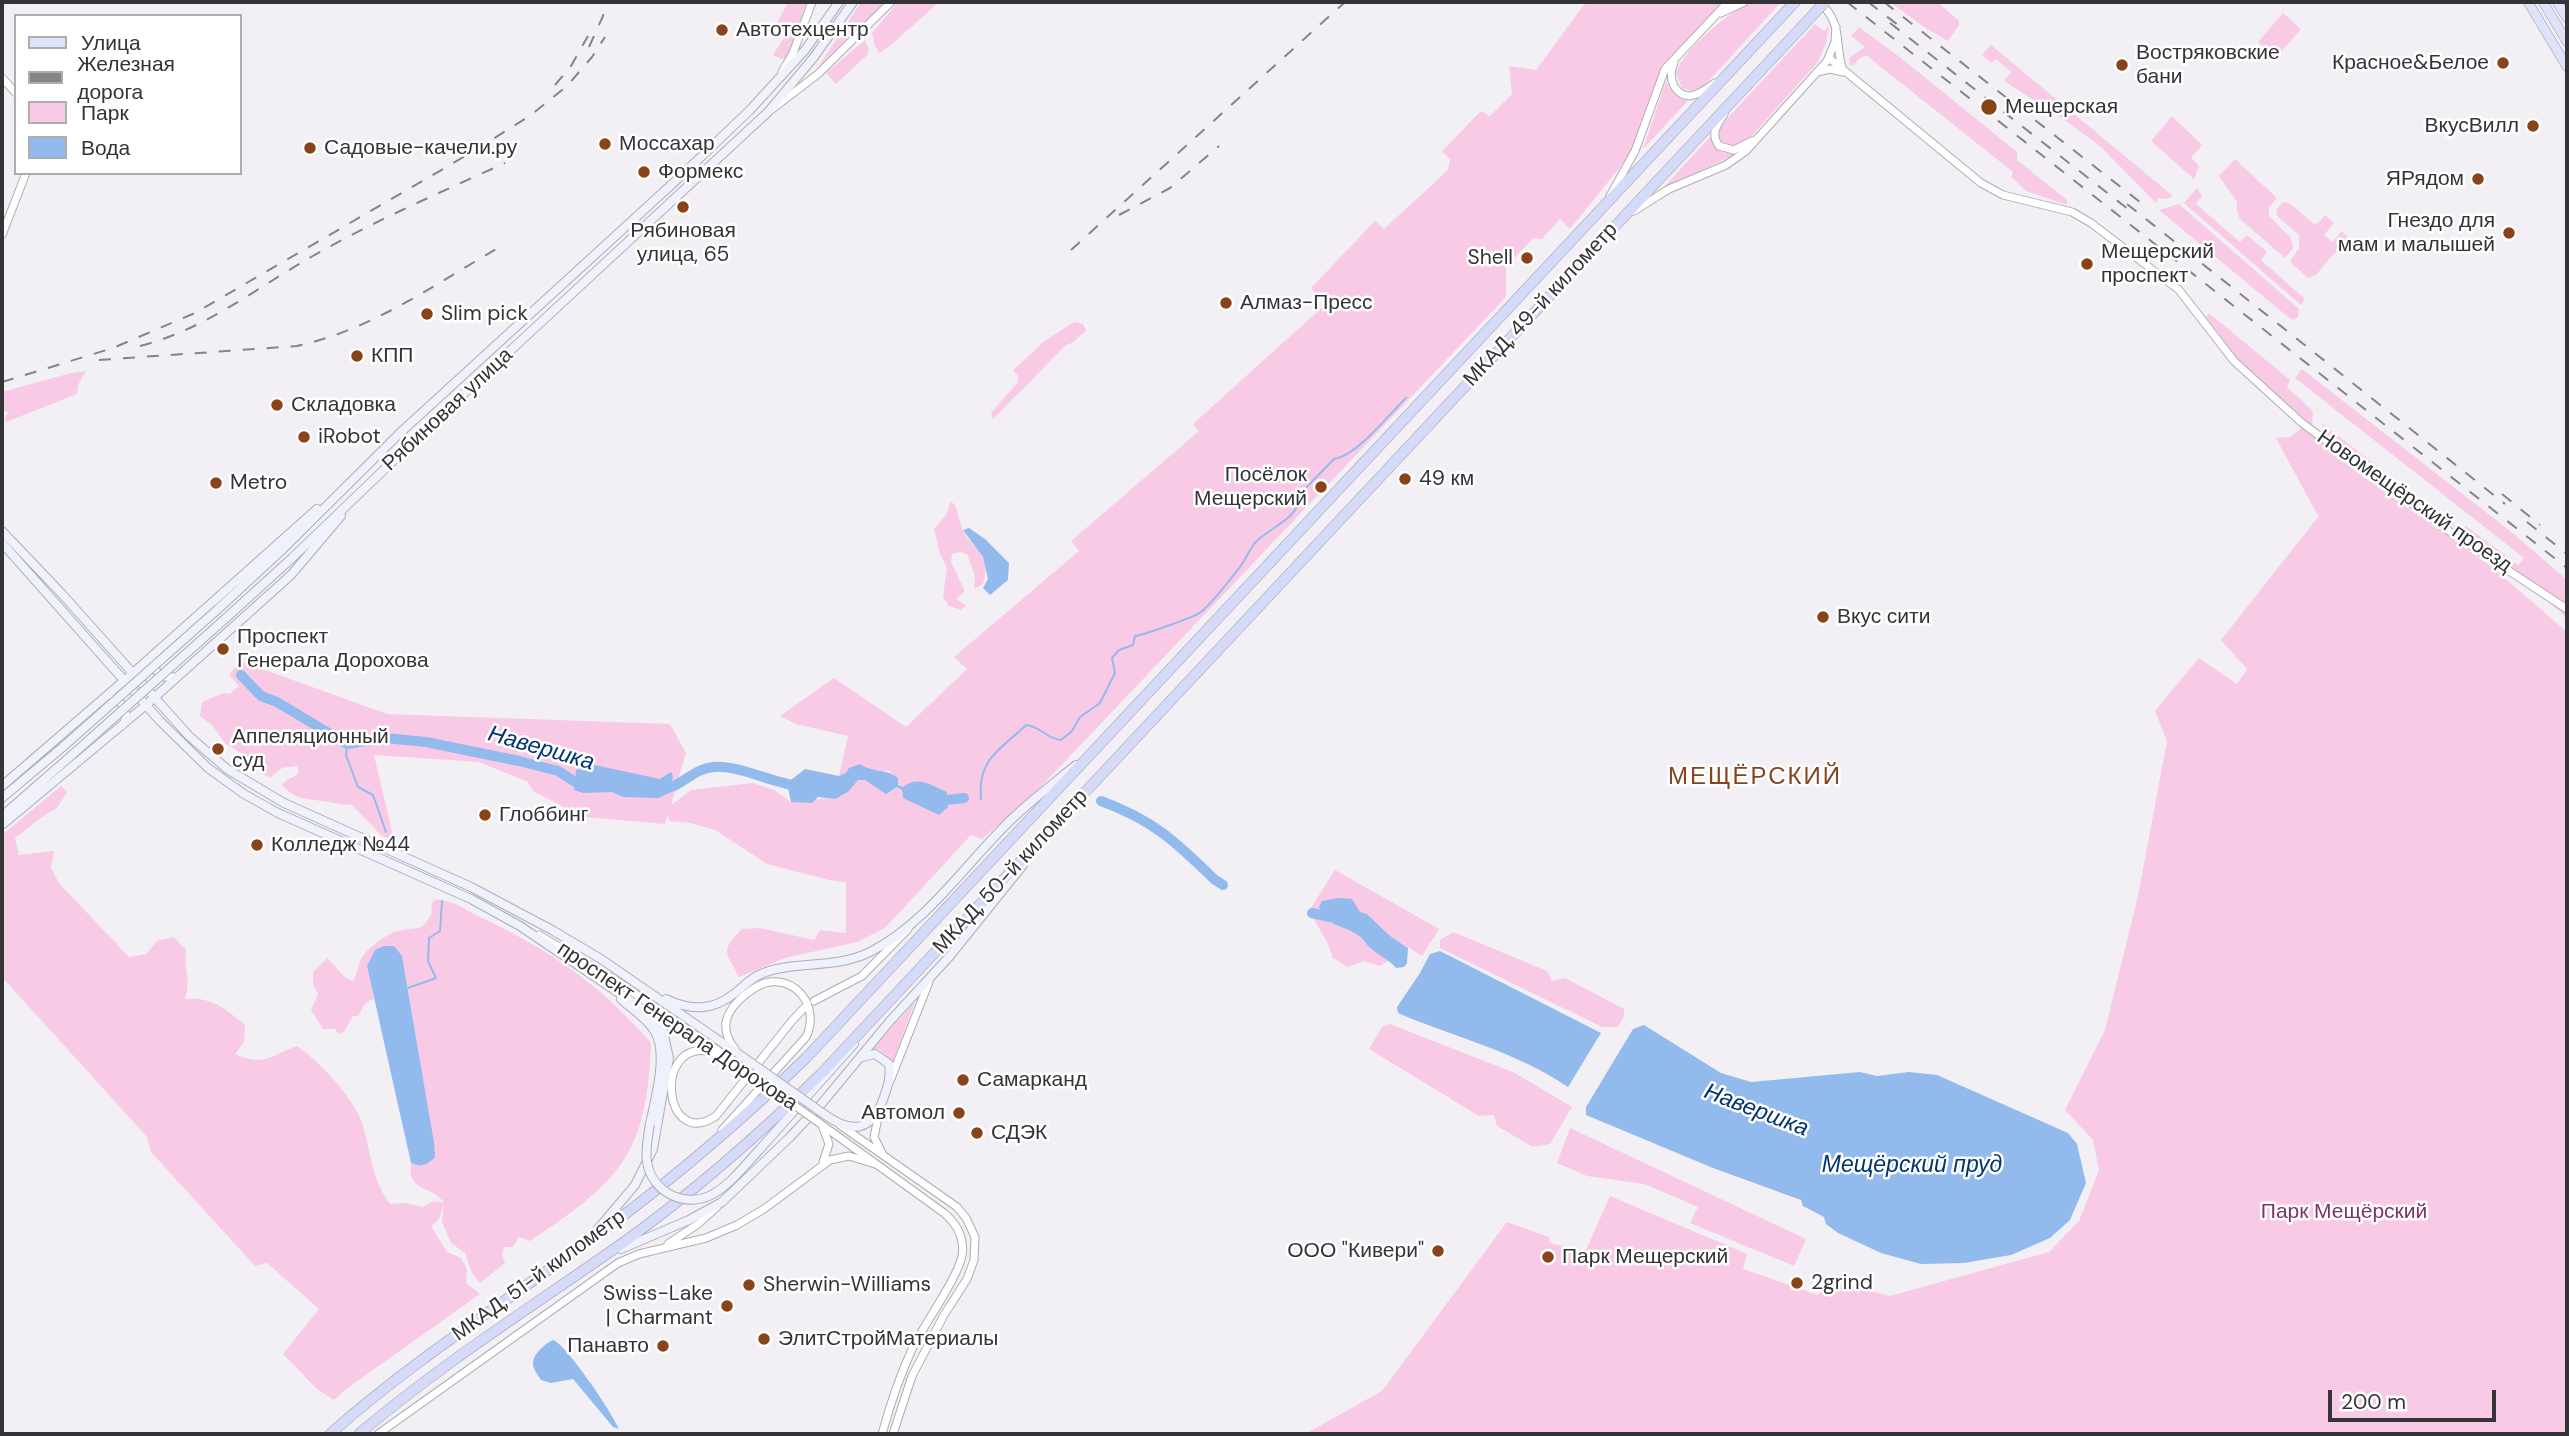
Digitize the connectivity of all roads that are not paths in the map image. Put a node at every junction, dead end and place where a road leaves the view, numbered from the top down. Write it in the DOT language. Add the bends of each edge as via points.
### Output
graph roads {
  1 [pos="812,2"];
  2 [pos="853,2"];
  3 [pos="891,2"];
  4 [pos="1728,2"];
  5 [pos="1735,2"];
  6 [pos="1744,2"];
  7 [pos="1795,2"];
  8 [pos="1822,2"];
  9 [pos="2528,2"];
  10 [pos="2543,2"];
  11 [pos="2557,2"];
  12 [pos="837,4"];
  13 [pos="1717,16"];
  14 [pos="2567,18"];
  15 [pos="1836,27"];
  16 [pos="2567,42"];
  17 [pos="1681,52"];
  18 [pos="1829,58"];
  19 [pos="2567,67"];
  20 [pos="1817,72"];
  21 [pos="1844,72"];
  22 [pos="2,78"];
  23 [pos="1722,79"];
  24 [pos="774,86"];
  25 [pos="14,91"];
  26 [pos="1736,96"];
  27 [pos="768,112"];
  28 [pos="1758,136"];
  29 [pos="25,175"];
  30 [pos="1607,203"];
  31 [pos="1622,219"];
  32 [pos="2,235"];
  33 [pos="339,493"];
  34 [pos="355,497"];
  35 [pos="2,523"];
  36 [pos="2,531"];
  37 [pos="2,543"];
  38 [pos="47,579"];
  39 [pos="1242,593"];
  40 [pos="1258,608"];
  41 [pos="2567,609"];
  42 [pos="158,651"];
  43 [pos="133,673"];
  44 [pos="178,676"];
  45 [pos="124,681"];
  46 [pos="154,698"];
  47 [pos="100,702"];
  48 [pos="146,705"];
  49 [pos="122,726"];
  50 [pos="1103,742"];
  51 [pos="2,786"];
  52 [pos="2,798"];
  53 [pos="2,816"];
  54 [pos="2,825"];
  55 [pos="1051,829"];
  56 [pos="920,916"];
  57 [pos="520,926"];
  58 [pos="931,977"];
  59 [pos="598,979"];
  60 [pos="636,983"];
  61 [pos="814,1001"];
  62 [pos="804,1008"];
  63 [pos="865,1028"];
  64 [pos="743,1057"];
  65 [pos="855,1063"];
  66 [pos="737,1065"];
  67 [pos="889,1085"];
  68 [pos="878,1113"];
  69 [pos="746,1115"];
  70 [pos="834,1121"];
  71 [pos="818,1122"];
  72 [pos="761,1131"];
  73 [pos="702,1153"];
  74 [pos="889,1161"];
  75 [pos="875,1164"];
  76 [pos="820,1165"];
  77 [pos="722,1202"];
  78 [pos="585,1243"];
  79 [pos="651,1250"];
  80 [pos="596,1261"];
  81 [pos="330,1434"];
  82 [pos="359,1434"];
  83 [pos="378,1434"];
  84 [pos="882,1434"];
  85 [pos="893,1434"];
  1 -- 24 [label="street, Рябиновая улица" via="793,53"];
  2 -- 27 [label="main road"];
  3 -- 27 [label="street, Рябиновая улица" via="818,74"];
  4 -- 13 [label="street"];
  5 -- 13 [label="street"];
  6 -- 13 [label="street"];
  7 -- 23 [label="highway, МКАД, 49-й километр"];
  8 -- 15 [label="street"];
  8 -- 26 [label="highway, МКАД, 49-й километр, bridge"];
  9 -- 19 [label="main road"];
  10 -- 16 [label="main road"];
  11 -- 14 [label="main road"];
  12 -- 24 [label="main road" via="806,51"];
  13 -- 17 [label="street"];
  15 -- 18 [label="street"];
  15 -- 21 [label="street"];
  17 -- 23 [label="street" via="1670,76 1682,93 1693,95"];
  17 -- 30 [label="street" via="1662,75 1635,151"];
  18 -- 20 [label="street"];
  18 -- 21 [label="street, Новомещёрский проезд"];
  20 -- 21 [label="street"];
  20 -- 28 [label="street"];
  21 -- 41 [label="street, Новомещёрский проезд" via="1990,188 2014,199 2072,212 2091,223 2181,292 2222,349 2302,423 2453,534"];
  22 -- 25 [label="street"];
  23 -- 30 [label="highway, МКАД, 49-й километр"];
  24 -- 33 [label="main road, Рябиновая улица"];
  26 -- 28 [label="street" via="1715,128 1716,143 1734,150"];
  26 -- 31 [label="highway, МКАД, 49-й километр"];
  27 -- 34 [label="main road, Рябиновая улица"];
  28 -- 31 [label="street" via="1730,163 1669,189"];
  29 -- 32 [label="street"];
  30 -- 39 [label="highway, МКАД, 49-й километр"];
  31 -- 40 [label="highway, МКАД, 49-й километр"];
  33 -- 42 [label="main road"];
  33 -- 52 [label="main road, Рябиновая улица, bridge" via="218,609"];
  34 -- 44 [label="main road" via="291,575"];
  34 -- 53 [label="main road, Рябиновая улица, bridge"];
  35 -- 38 [label="main road, проспект Генерала Дорохова"];
  36 -- 38 [label="main road, проспект Генерала Дорохова"];
  37 -- 45 [label="main road, проспект Генерала Дорохова"];
  38 -- 43 [label="main road, проспект Генерала Дорохова"];
  39 -- 50 [label="highway, МКАД, 50-й километр"];
  40 -- 55 [label="highway, МКАД, 50-й километр"];
  42 -- 43 [label="main road"];
  42 -- 44 [label="street" via="153,661 156,671 169,679"];
  43 -- 45 [label="main road"];
  43 -- 46 [label="main road, проспект Генерала Дорохова"];
  44 -- 46 [label="main road"];
  45 -- 47 [label="main road"];
  45 -- 48 [label="main road, проспект Генерала Дорохова"];
  46 -- 48 [label="main road"];
  46 -- 60 [label="main road, проспект Генерала Дорохова" via="204,750 250,785 492,898"];
  47 -- 49 [label="street" via="111,699 122,704 126,715"];
  47 -- 51 [label="main road"];
  48 -- 49 [label="main road"];
  48 -- 57 [label="main road, проспект Генерала Дорохова" via="208,768 244,794"];
  49 -- 54 [label="main road"];
  50 -- 56 [label="main road" via="1014,817"];
  50 -- 69 [label="highway, МКАД, 50-й километр" via="832,1031"];
  55 -- 58 [label="main road"];
  55 -- 63 [label="highway, МКАД, 50-й километр"];
  56 -- 60 [label="main road" via="860,957 764,973 707,1008 683,1006"];
  56 -- 61 [label="street" via="862,976"];
  57 -- 59 [label="main road"];
  57 -- 66 [label="street, проспект Генерала Дорохова" via="615,980"];
  58 -- 65 [label="main road"];
  58 -- 67 [label="street"];
  59 -- 63 [label="main road, bridge" via="647,1022 658,1039 661,1060 646,1156 650,1174 666,1192 683,1199 701,1199 718,1192 848,1053"];
  59 -- 78 [label="main road" via="653,1016 663,1031 669,1058 649,1160 635,1185"];
  60 -- 64 [label="main road, проспект Генерала Дорохова"];
  62 -- 66 [label="street" via="716,1116 699,1122 678,1114 671,1090 681,1059 708,1051"];
  63 -- 72 [label="highway, МКАД, 50-й километр"];
  64 -- 70 [label="main road, проспект Генерала Дорохова, bridge"];
  64 -- 73 [label="street" via="726,1036 725,1020 732,1007 764,983 793,987 810,1008 806,1037"];
  65 -- 67 [label="main road" via="869,1054 880,1056 889,1064"];
  65 -- 77 [label="main road" via="789,1138"];
  66 -- 71 [label="street, проспект Генерала Дорохова, bridge"];
  67 -- 68 [label="main road"];
  68 -- 70 [label="main road" via="857,1127"];
  68 -- 74 [label="street" via="874,1137"];
  69 -- 73 [label="highway, МКАД, 51-й километр"];
  70 -- 74 [label="street"];
  71 -- 75 [label="street, проспект Генерала Дорохова"];
  71 -- 76 [label="street" via="829,1144"];
  72 -- 80 [label="highway, МКАД, 51-й километр"];
  73 -- 78 [label="highway, МКАД, 51-й километр"];
  74 -- 85 [label="street" via="957,1207 970,1224 976,1243 967,1279 924,1351"];
  75 -- 76 [label="street" via="849,1156"];
  75 -- 84 [label="street, проспект Генерала Дорохова" via="949,1216 962,1246 959,1265 913,1348"];
  76 -- 79 [label="street" via="764,1209 722,1233"];
  77 -- 79 [label="street" via="683,1235"];
  77 -- 80 [label="main road"];
  78 -- 81 [label="highway, МКАД, 51-й километр" via="417,1364"];
  79 -- 83 [label="street" via="609,1268"];
  80 -- 82 [label="highway, МКАД, 51-й километр" via="429,1378"];
}
